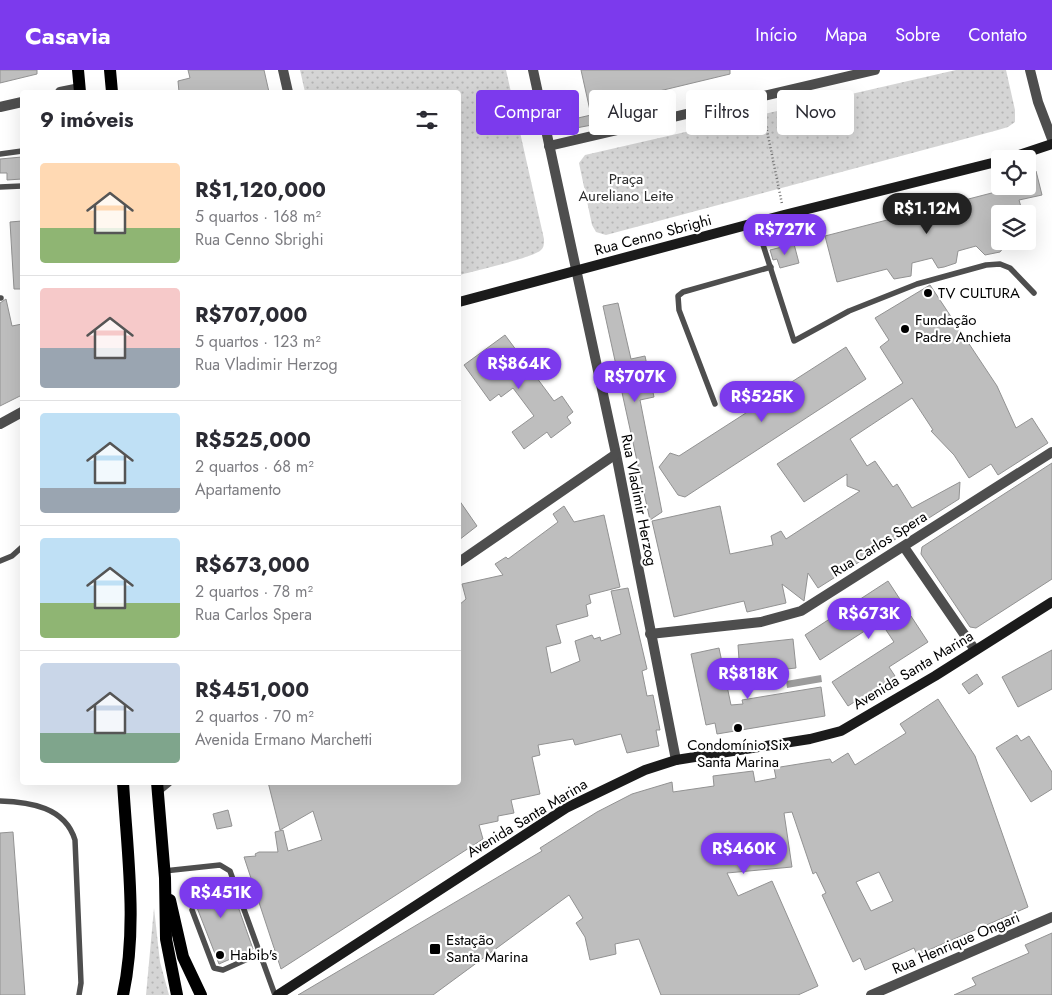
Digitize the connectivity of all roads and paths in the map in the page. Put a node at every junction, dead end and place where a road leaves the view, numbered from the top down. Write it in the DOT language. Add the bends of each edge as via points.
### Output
graph roads {
  1 [pos="78,70"];
  2 [pos="110,70"];
  3 [pos="283,70"];
  4 [pos="533,70"];
  5 [pos="875,70"];
  6 [pos="1030,70"];
  7 [pos="80,90"];
  8 [pos="112,90"];
  9 [pos="288,90"];
  10 [pos="767,94"];
  11 [pos="20,102"];
  12 [pos="0,107"];
  13 [pos="686,114"];
  14 [pos="767,131"];
  15 [pos="1052,139"];
  16 [pos="1052,144"];
  17 [pos="550,146"];
  18 [pos="1034,150"];
  19 [pos="20,151"];
  20 [pos="0,154"];
  21 [pos="991,163"];
  22 [pos="20,186"];
  23 [pos="0,187"];
  24 [pos="784,215"];
  25 [pos="756,223"];
  26 [pos="771,267"];
  27 [pos="576,270"];
  28 [pos="1034,293"];
  29 [pos="461,301"];
  30 [pos="715,404"];
  31 [pos="20,413"];
  32 [pos="0,424"];
  33 [pos="1052,452"];
  34 [pos="616,454"];
  35 [pos="904,547"];
  36 [pos="20,549"];
  37 [pos="461,561"];
  38 [pos="0,562"];
  39 [pos="1052,602"];
  40 [pos="650,634"];
  41 [pos="975,650"];
  42 [pos="676,760"];
  43 [pos="123,785"];
  44 [pos="157,787"];
  45 [pos="0,801"];
  46 [pos="165,875"];
  47 [pos="192,910"];
  48 [pos="1052,917"];
  49 [pos="261,953"];
  50 [pos="122,992"];
  51 [pos="79,995"];
  52 [pos="177,995"];
  53 [pos="201,995"];
  54 [pos="277,995"];
  55 [pos="871,995"];
  1 -- 7 [label="main road"];
  2 -- 8 [label="main road"];
  3 -- 9 [label="street"];
  4 -- 17 [label="street, Rua Vladimir Herzog"];
  5 -- 10 [label="street"];
  6 -- 15 [label="street"];
  11 -- 12 [label="street"];
  13 -- 17 [label="street"];
  14 -- 24 [label="path"];
  16 -- 18 [label="street"];
  17 -- 27 [label="street, Rua Vladimir Herzog"];
  19 -- 20 [label="lane"];
  21 -- 24 [label="street, Rua Cenno Sbrighi"];
  22 -- 23 [label="lane"];
  24 -- 25 [label="street, Rua Cenno Sbrighi"];
  25 -- 26 [label="lane"];
  25 -- 27 [label="street, Rua Cenno Sbrighi"];
  26 -- 28 [label="lane" via="794,341 866,304 917,284 986,265 1000,264 1010,268"];
  26 -- 30 [label="lane" via="678,296 679,310"];
  27 -- 29 [label="street, Rua Cenno Sbrighi"];
  27 -- 34 [label="street, Rua Vladimir Herzog"];
  31 -- 32 [label="street"];
  33 -- 35 [label="street, Rua Carlos Spera"];
  34 -- 37 [label="street"];
  34 -- 40 [label="street, Rua Vladimir Herzog"];
  35 -- 40 [label="street, Rua Carlos Spera" via="801,611 785,617"];
  35 -- 41 [label="street"];
  36 -- 38 [label="lane"];
  39 -- 41 [label="street, Avenida Santa Marina"];
  40 -- 42 [label="street, Rua Vladimir Herzog"];
  41 -- 42 [label="street, Avenida Santa Marina" via="841,731 810,739"];
  42 -- 54 [label="street, Avenida Santa Marina" via="645,770 566,808"];
  43 -- 50 [label="main road" via="130,901 129,954"];
  44 -- 46 [label="main road"];
  45 -- 51 [label="lane" via="27,802 65,820 72,828 81,983"];
  46 -- 49 [label="lane" via="220,865 228,868"];
  46 -- 52 [label="main road" via="166,939"];
  46 -- 53 [label="main road" via="183,957"];
  47 -- 49 [label="lane" via="214,968 223,970"];
  48 -- 55 [label="street, Rua Henrique Ongari"];
  49 -- 54 [label="lane"];
}
